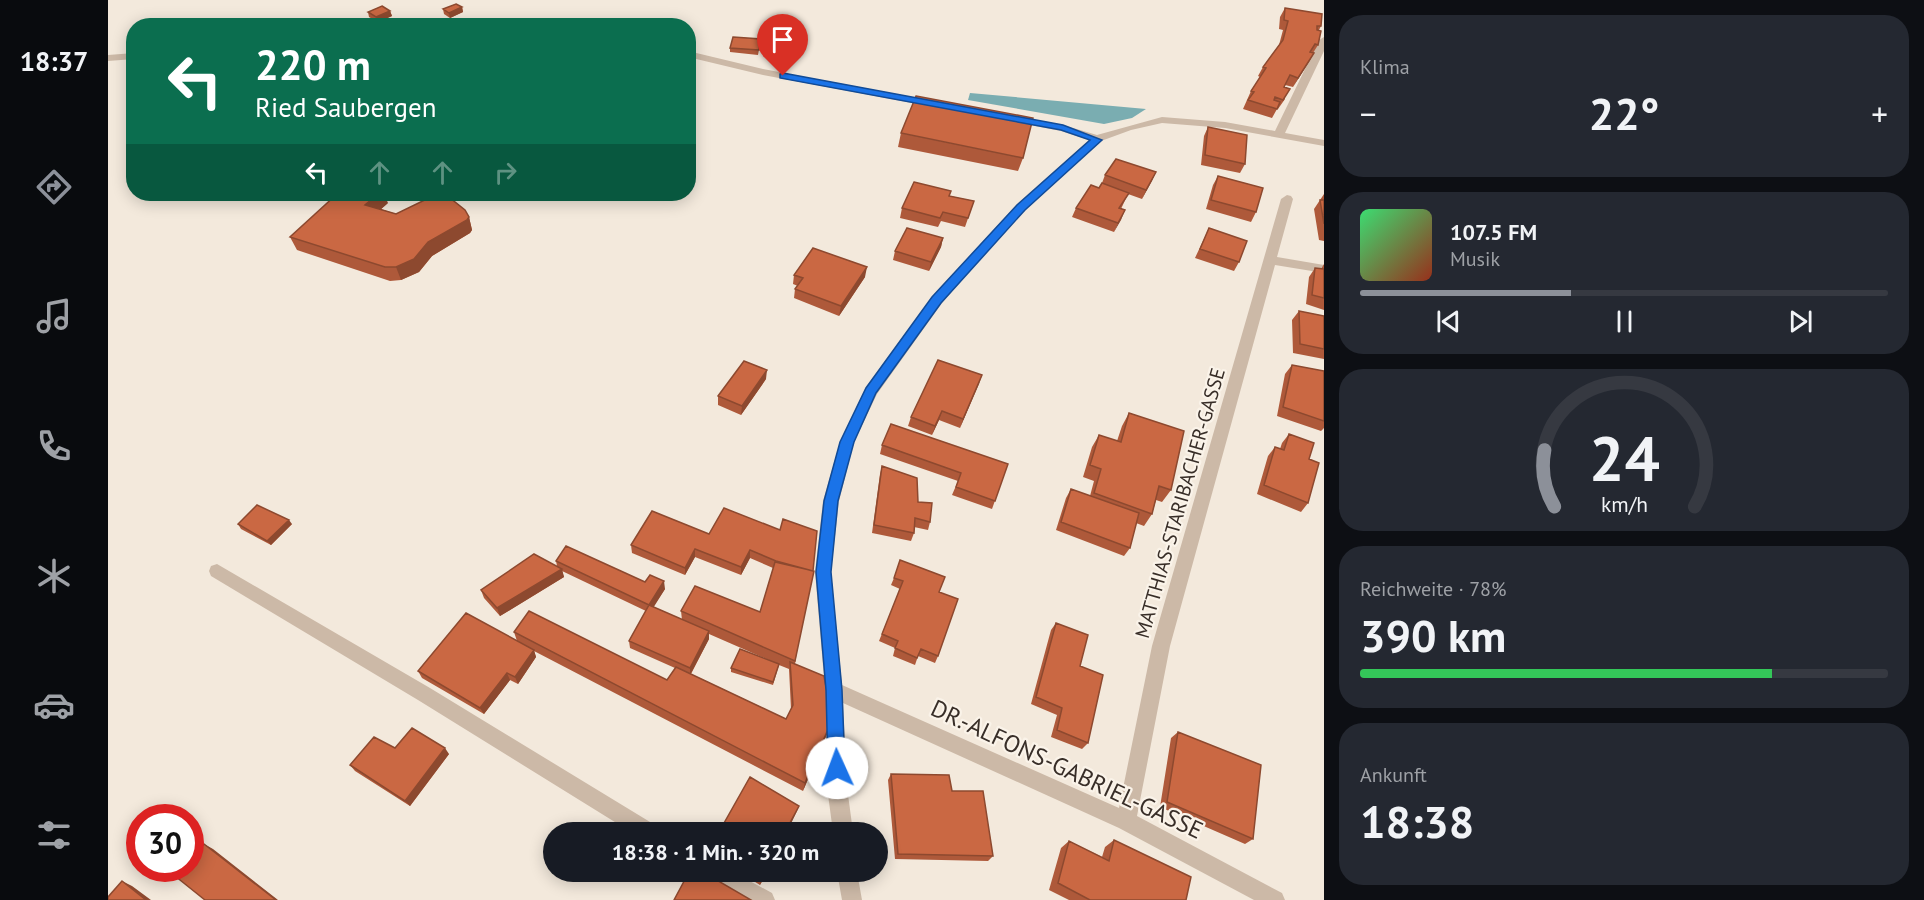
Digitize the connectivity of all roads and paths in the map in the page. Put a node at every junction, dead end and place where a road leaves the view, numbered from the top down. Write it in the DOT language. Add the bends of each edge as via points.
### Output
graph roads {
  1 [pos="1324,40"];
  2 [pos="696,56"];
  3 [pos="126,57"];
  4 [pos="108,58"];
  5 [pos="946,106"];
  6 [pos="1004,117"];
  7 [pos="1279,134"];
  8 [pos="1097,140"];
  9 [pos="1324,143"];
  10 [pos="1287,199"];
  11 [pos="1272,260"];
  12 [pos="1324,269"];
  13 [pos="217,571"];
  14 [pos="834,690"];
  15 [pos="1126,821"];
  16 [pos="632,822"];
  17 [pos="842,822"];
  18 [pos="732,882"];
  19 [pos="849,882"];
  20 [pos="765,900"];
  21 [pos="852,900"];
  22 [pos="1275,900"];
  1 -- 7 [label="street"];
  2 -- 5 [label="street"];
  3 -- 4 [label="street"];
  6 -- 8 [label="street" via="1063,128"];
  7 -- 8 [label="street" via="1162,120"];
  7 -- 9 [label="street"];
  8 -- 14 [label="street" via="1045,185 977,254 937,300 871,391 847,442 831,501 823,572"];
  10 -- 11 [label="street, MATTHIAS-STARIBACHER-GASSE"];
  11 -- 12 [label="street"];
  11 -- 15 [label="street, MATTHIAS-STARIBACHER-GASSE" via="1161,646"];
  13 -- 16 [label="street"];
  14 -- 15 [label="street, DR.-ALFONS-GABRIEL-GASSE"];
  14 -- 17 [label="street"];
  15 -- 22 [label="street, DR.-ALFONS-GABRIEL-GASSE"];
  18 -- 20 [label="street"];
  19 -- 21 [label="street"];
}
